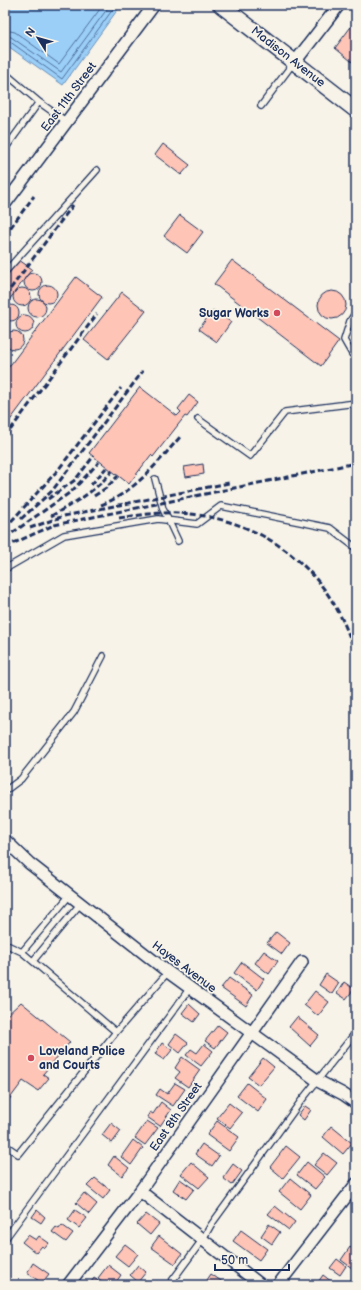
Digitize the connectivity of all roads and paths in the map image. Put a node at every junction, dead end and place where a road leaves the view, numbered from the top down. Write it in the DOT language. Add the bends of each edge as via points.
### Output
graph roads {
  1 [pos="154,5"];
  2 [pos="221,5"];
  3 [pos="339,5"];
  4 [pos="294,62"];
  5 [pos="5,73"];
  6 [pos="39,102"];
  7 [pos="261,106"];
  8 [pos="356,110"];
  9 [pos="67,122"];
  10 [pos="5,149"];
  11 [pos="97,170"];
  12 [pos="5,204"];
  13 [pos="5,272"];
  14 [pos="356,312"];
  15 [pos="356,357"];
  16 [pos="356,403"];
  17 [pos="198,419"];
  18 [pos="155,479"];
  19 [pos="167,520"];
  20 [pos="178,541"];
  21 [pos="356,548"];
  22 [pos="5,569"];
  23 [pos="103,656"];
  24 [pos="5,791"];
  25 [pos="5,840"];
  26 [pos="70,895"];
  27 [pos="81,903"];
  28 [pos="5,944"];
  29 [pos="22,952"];
  30 [pos="33,961"];
  31 [pos="302,962"];
  32 [pos="168,972"];
  33 [pos="190,988"];
  34 [pos="116,1032"];
  35 [pos="356,1032"];
  36 [pos="251,1033"];
  37 [pos="318,1081"];
  38 [pos="356,1103"];
  39 [pos="5,1145"];
  40 [pos="356,1184"];
  41 [pos="140,1191"];
  42 [pos="5,1239"];
  43 [pos="203,1239"];
  44 [pos="68,1285"];
  45 [pos="169,1285"];
  46 [pos="262,1285"];
  47 [pos="278,1285"];
  1 -- 9 [label="street, East 11th Street"];
  2 -- 4 [label="main road, Madison Avenue"];
  3 -- 4 [label="street"];
  4 -- 7 [label="lane"];
  4 -- 8 [label="main road, Madison Avenue"];
  5 -- 6 [label="lane"];
  6 -- 9 [label="lane"];
  6 -- 10 [label="lane"];
  9 -- 12 [label="street, East 11th Street"];
  11 -- 13 [label="lane"];
  14 -- 15 [label="lane" via="344,340"];
  16 -- 17 [label="lane" via="285,412 250,456"];
  18 -- 19 [label="lane"];
  19 -- 20 [label="lane"];
  19 -- 21 [label="lane" via="197,524 221,506 330,528"];
  19 -- 22 [label="lane" via="158,519 64,535"];
  23 -- 24 [label="lane" via="74,712 21,779"];
  25 -- 26 [label="street, Hayes Avenue" via="20,856"];
  26 -- 27 [label="street, Hayes Avenue"];
  26 -- 29 [label="lane"];
  27 -- 30 [label="lane"];
  27 -- 32 [label="street, Hayes Avenue"];
  28 -- 29 [label="lane"];
  29 -- 30 [label="lane"];
  30 -- 34 [label="lane"];
  31 -- 36 [label="street, East 8th Street"];
  32 -- 33 [label="street, Hayes Avenue"];
  32 -- 34 [label="lane"];
  33 -- 36 [label="street, Hayes Avenue"];
  33 -- 42 [label="lane"];
  34 -- 39 [label="lane" via="18,1154"];
  35 -- 37 [label="lane"];
  36 -- 37 [label="street, Hayes Avenue"];
  36 -- 41 [label="street, East 8th Street"];
  37 -- 38 [label="street, Hayes Avenue"];
  37 -- 43 [label="lane"];
  40 -- 47 [label="street"];
  41 -- 43 [label="street"];
  41 -- 44 [label="street, East 8th Street"];
  43 -- 45 [label="lane"];
  43 -- 46 [label="street"];
}
